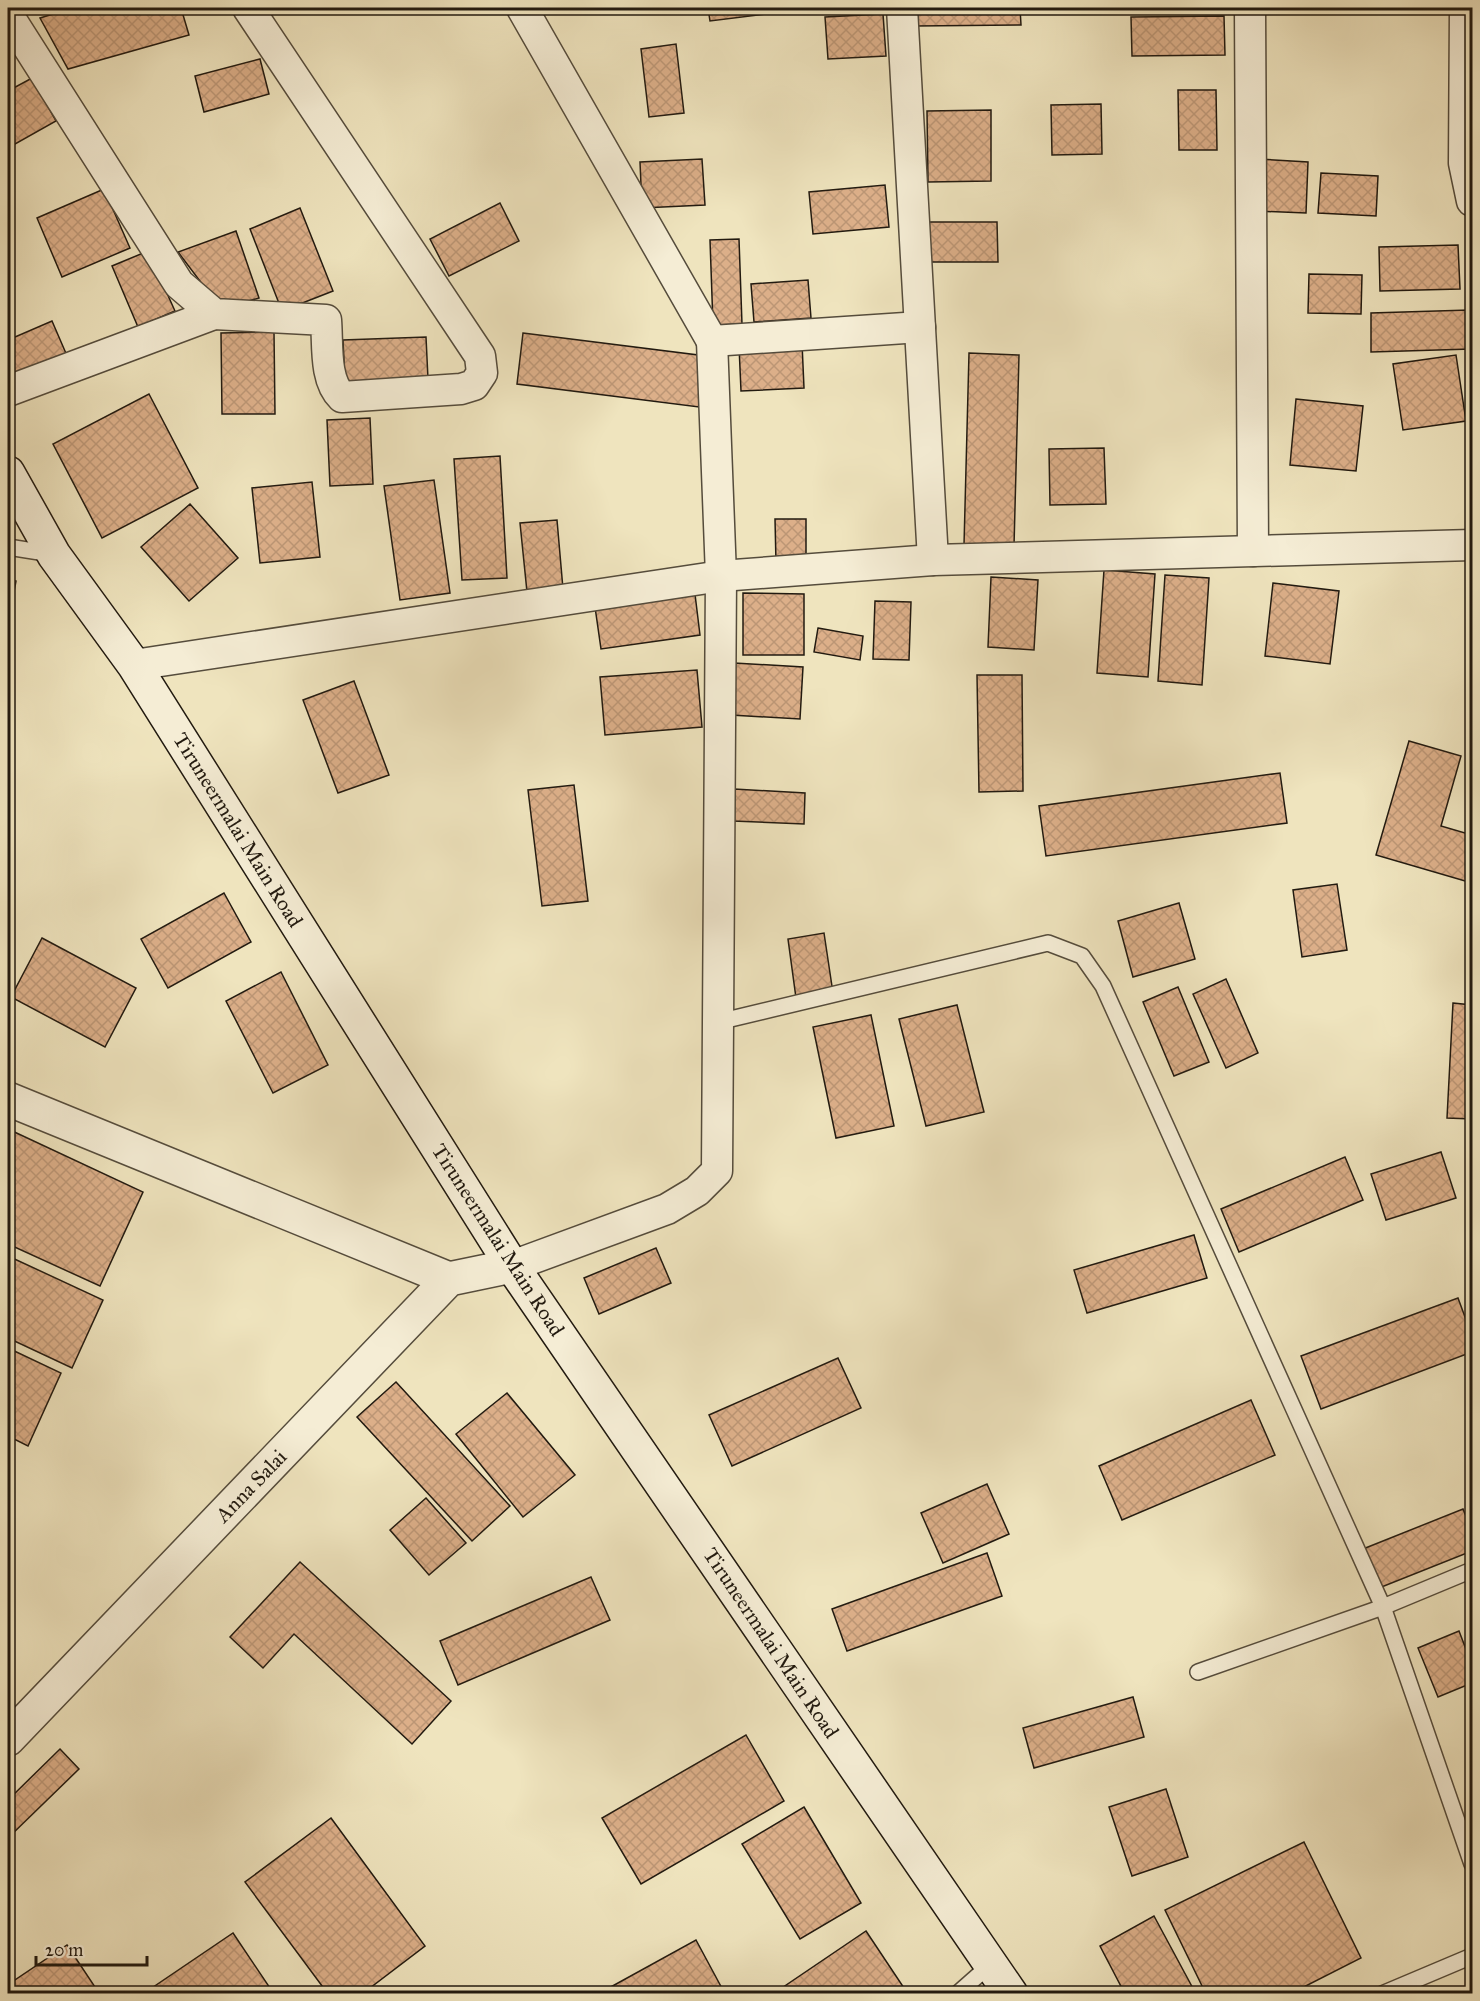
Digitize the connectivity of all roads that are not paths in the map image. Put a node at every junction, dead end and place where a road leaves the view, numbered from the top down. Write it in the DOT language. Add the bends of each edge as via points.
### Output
graph roads {
  1 [pos="248,8"];
  2 [pos="522,8"];
  3 [pos="902,8"];
  4 [pos="1250,8"];
  5 [pos="1465,8"];
  6 [pos="8,15"];
  7 [pos="1473,201"];
  8 [pos="214,314"];
  9 [pos="920,327"];
  10 [pos="712,341"];
  11 [pos="8,391"];
  12 [pos="8,473"];
  13 [pos="1473,545"];
  14 [pos="8,547"];
  15 [pos="1253,551"];
  16 [pos="54,555"];
  17 [pos="933,560"];
  18 [pos="721,576"];
  19 [pos="134,665"];
  20 [pos="718,1022"];
  21 [pos="8,1099"];
  22 [pos="512,1266"];
  23 [pos="449,1279"];
  24 [pos="1473,1570"];
  25 [pos="1383,1607"];
  26 [pos="1198,1672"];
  27 [pos="8,1739"];
  28 [pos="1473,1864"];
  29 [pos="1473,1956"];
  30 [pos="991,1964"];
  31 [pos="957,1994"];
  32 [pos="1011,1994"];
  33 [pos="1382,1994"];
  1 -- 8 [label="street" via="480,356 482,373 474,385 460,389 342,397 335,391 331,375 326,320"];
  2 -- 10 [label="street"];
  3 -- 9 [label="street"];
  4 -- 15 [label="street"];
  5 -- 7 [label="street" via="1464,162"];
  6 -- 8 [label="street" via="179,284"];
  8 -- 11 [label="street"];
  9 -- 10 [label="street"];
  9 -- 17 [label="street"];
  10 -- 18 [label="street"];
  12 -- 16 [label="main road, Tiruneermalai Main Road"];
  13 -- 15 [label="street"];
  14 -- 16 [label="lane"];
  15 -- 17 [label="street"];
  16 -- 19 [label="main road, Tiruneermalai Main Road"];
  17 -- 18 [label="street"];
  18 -- 19 [label="street"];
  18 -- 20 [label="street"];
  19 -- 22 [label="main road, Tiruneermalai Main Road"];
  20 -- 22 [label="street" via="717,1171 697,1191 667,1209"];
  20 -- 25 [label="lane" via="1048,943 1082,956 1103,986"];
  21 -- 23 [label="main road"];
  22 -- 23 [label="main road"];
  22 -- 30 [label="main road, Tiruneermalai Main Road"];
  23 -- 27 [label="main road, Anna Salai"];
  24 -- 25 [label="lane"];
  25 -- 26 [label="lane"];
  25 -- 28 [label="lane"];
  29 -- 33 [label="lane"];
  30 -- 31 [label="lane"];
  30 -- 32 [label="main road, Tiruneermalai Main Road"];
}
